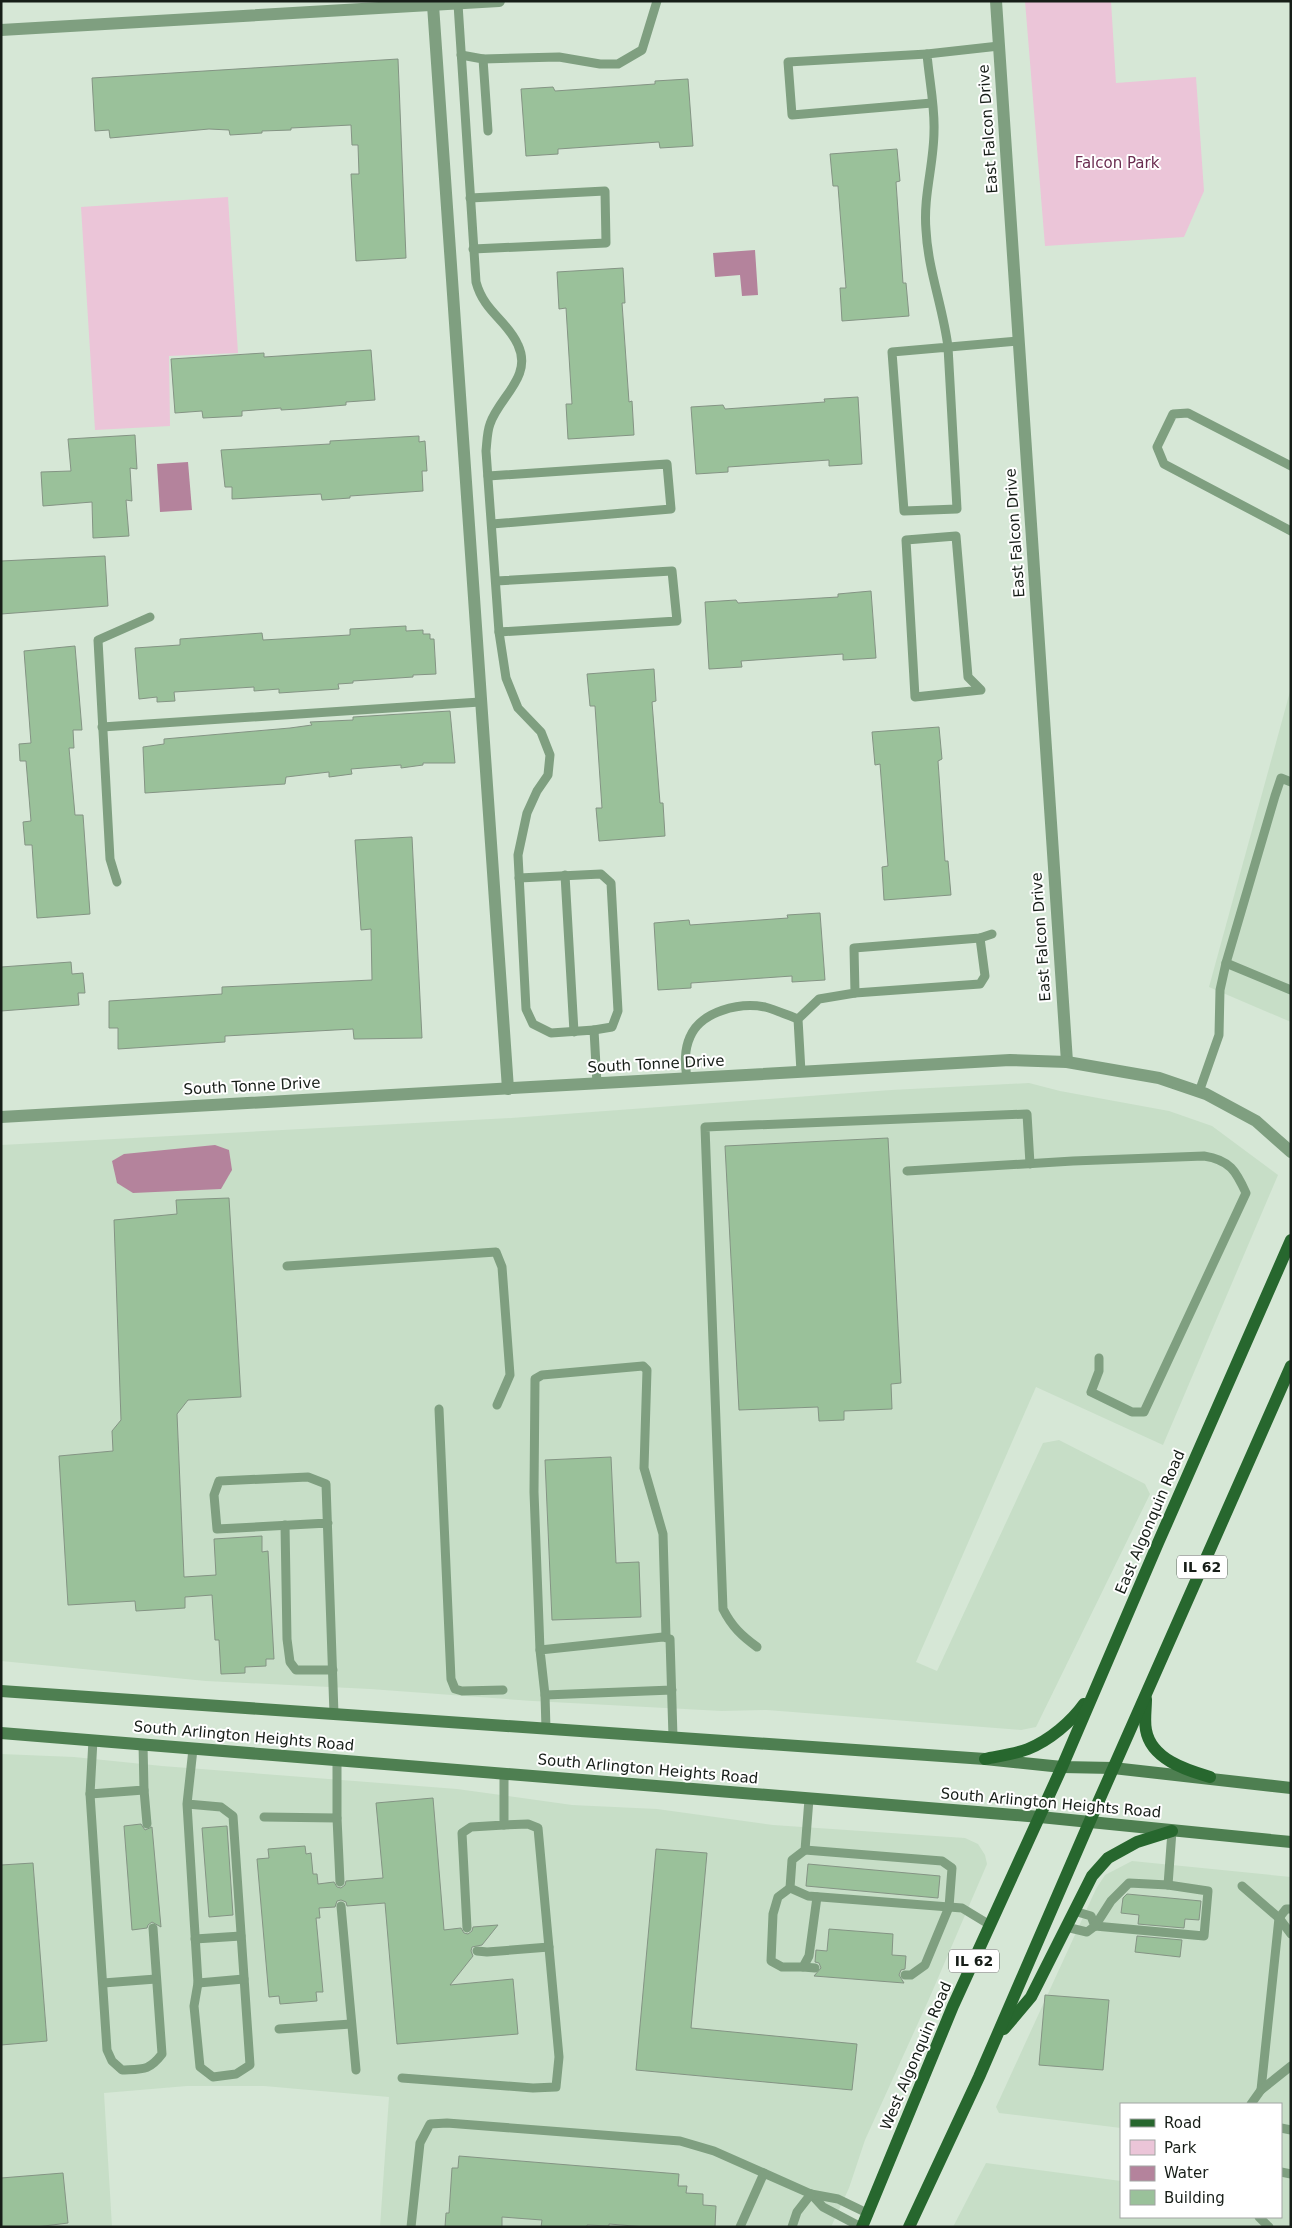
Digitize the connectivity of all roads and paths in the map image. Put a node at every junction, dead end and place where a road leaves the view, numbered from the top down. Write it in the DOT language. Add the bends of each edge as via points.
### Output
graph roads {
  1 [pos="499,1"];
  2 [pos="657,1"];
  3 [pos="996,1"];
  4 [pos="458,4"];
  5 [pos="433,5"];
  6 [pos="1,30"];
  7 [pos="999,46"];
  8 [pos="927,54"];
  9 [pos="461,55"];
  10 [pos="483,59"];
  11 [pos="932,103"];
  12 [pos="488,131"];
  13 [pos="470,198"];
  14 [pos="473,249"];
  15 [pos="1018,341"];
  16 [pos="948,347"];
  17 [pos="1291,466"];
  18 [pos="488,476"];
  19 [pos="492,524"];
  20 [pos="1291,531"];
  21 [pos="906,540"];
  22 [pos="496,581"];
  23 [pos="150,617"];
  24 [pos="499,632"];
  25 [pos="480,702"];
  26 [pos="102,727"];
  27 [pos="1291,782"];
  28 [pos="565,875"];
  29 [pos="519,878"];
  30 [pos="117,882"];
  31 [pos="992,934"];
  32 [pos="980,938"];
  33 [pos="1226,963"];
  34 [pos="1291,990"];
  35 [pos="855,993"];
  36 [pos="798,1019"];
  37 [pos="594,1030"];
  38 [pos="574,1032"];
  39 [pos="1067,1062"];
  40 [pos="801,1072"];
  41 [pos="687,1079"];
  42 [pos="597,1084"];
  43 [pos="508,1089"];
  44 [pos="1199,1092"];
  45 [pos="1,1117"];
  46 [pos="1291,1152"];
  47 [pos="1030,1164"];
  48 [pos="907,1171"];
  49 [pos="1291,1240"];
  50 [pos="287,1266"];
  51 [pos="1099,1358"];
  52 [pos="1291,1366"];
  53 [pos="497,1406"];
  54 [pos="439,1409"];
  55 [pos="328,1523"];
  56 [pos="285,1525"];
  57 [pos="666,1637"];
  58 [pos="757,1647"];
  59 [pos="540,1650"];
  60 [pos="333,1670"];
  61 [pos="1096,1688"];
  62 [pos="504,1690"];
  63 [pos="672,1690"];
  64 [pos="1,1691"];
  65 [pos="1146,1693"];
  66 [pos="545,1695"];
  67 [pos="334,1714"];
  68 [pos="546,1729"];
  69 [pos="1,1733"];
  70 [pos="673,1737"];
  71 [pos="93,1740"];
  72 [pos="143,1744"];
  73 [pos="193,1749"];
  74 [pos="985,1759"];
  75 [pos="338,1760"];
  76 [pos="1062,1767"];
  77 [pos="1113,1768"];
  78 [pos="504,1774"];
  79 [pos="1210,1777"];
  80 [pos="1291,1788"];
  81 [pos="144,1790"];
  82 [pos="90,1794"];
  83 [pos="809,1799"];
  84 [pos="187,1804"];
  85 [pos="264,1817"];
  86 [pos="1040,1817"];
  87 [pos="337,1818"];
  88 [pos="1088,1823"];
  89 [pos="146,1824"];
  90 [pos="504,1825"];
  91 [pos="1172,1831"];
  92 [pos="1291,1842"];
  93 [pos="805,1850"];
  94 [pos="340,1882"];
  95 [pos="1168,1886"];
  96 [pos="1242,1886"];
  97 [pos="790,1888"];
  98 [pos="817,1897"];
  99 [pos="341,1906"];
  100 [pos="949,1907"];
  101 [pos="1291,1910"];
  102 [pos="1074,1911"];
  103 [pos="1279,1918"];
  104 [pos="990,1925"];
  105 [pos="1095,1926"];
  106 [pos="153,1928"];
  107 [pos="467,1928"];
  108 [pos="1066,1928"];
  109 [pos="1291,1934"];
  110 [pos="241,1936"];
  111 [pos="195,1939"];
  112 [pos="549,1947"];
  113 [pos="477,1951"];
  114 [pos="804,1967"];
  115 [pos="815,1968"];
  116 [pos="905,1975"];
  117 [pos="156,1979"];
  118 [pos="244,1979"];
  119 [pos="103,1983"];
  120 [pos="198,1983"];
  121 [pos="351,2024"];
  122 [pos="279,2029"];
  123 [pos="996,2038"];
  124 [pos="1291,2066"];
  125 [pos="356,2070"];
  126 [pos="402,2078"];
  127 [pos="1261,2090"];
  128 [pos="1252,2103"];
  129 [pos="764,2173"];
  130 [pos="810,2194"];
  131 [pos="867,2213"];
  132 [pos="1260,2218"];
  133 [pos="411,2227"];
  134 [pos="740,2227"];
  135 [pos="792,2227"];
  136 [pos="862,2227"];
  137 [pos="909,2227"];
  138 [pos="1269,2227"];
  1 -- 4 [label="street"];
  2 -- 10 [label="lane" via="642,50 618,64 560,57"];
  3 -- 7 [label="street, East Falcon Drive"];
  4 -- 5 [label="street"];
  4 -- 9 [label="lane"];
  5 -- 6 [label="street"];
  5 -- 25 [label="street"];
  7 -- 8 [label="lane"];
  7 -- 15 [label="street, East Falcon Drive"];
  8 -- 11 [label="lane"];
  8 -- 11 [label="lane" via="788,62 792,116"];
  9 -- 10 [label="lane"];
  9 -- 13 [label="lane"];
  10 -- 12 [label="lane"];
  11 -- 16 [label="lane" via="934,130 925,203 926,231 931,272 945,321"];
  13 -- 14 [label="lane"];
  13 -- 14 [label="lane" via="604,191 606,243"];
  14 -- 18 [label="lane" via="479,294 510,331 519,345 521,356 520,375 490,424 486,451"];
  15 -- 16 [label="lane"];
  15 -- 39 [label="street, East Falcon Drive"];
  16 -- 16 [label="lane" via="892,352 904,511 957,509"];
  17 -- 20 [label="lane" via="1188,413 1173,414 1157,447 1164,464"];
  18 -- 19 [label="lane"];
  18 -- 19 [label="lane" via="667,464 671,509"];
  19 -- 22 [label="lane"];
  21 -- 21 [label="lane" via="915,697 981,690 968,678 956,536"];
  22 -- 24 [label="lane"];
  22 -- 24 [label="lane" via="672,571 678,621"];
  23 -- 26 [label="lane" via="98,640"];
  24 -- 29 [label="lane" via="511,693 518,708 541,732 550,755 548,775 527,813 518,855"];
  25 -- 26 [label="lane"];
  25 -- 43 [label="street"];
  26 -- 30 [label="lane" via="110,859"];
  27 -- 33 [label="lane" via="1282,778 1275,796"];
  28 -- 29 [label="lane"];
  28 -- 37 [label="lane" via="601,874 611,883 618,1011 612,1027"];
  28 -- 38 [label="lane"];
  29 -- 38 [label="lane" via="526,1009 533,1024 551,1033"];
  31 -- 32 [label="lane"];
  32 -- 35 [label="lane" via="854,948"];
  32 -- 35 [label="lane" via="986,976 980,984"];
  33 -- 34 [label="lane"];
  33 -- 44 [label="lane" via="1220,990 1219,1035"];
  35 -- 36 [label="lane" via="819,999"];
  36 -- 40 [label="lane"];
  36 -- 41 [label="lane" via="764,1007 730,1007 708,1016 690,1035 685,1057"];
  37 -- 38 [label="lane"];
  37 -- 42 [label="lane"];
  39 -- 40 [label="street, South Tonne Drive" via="1010,1060"];
  39 -- 44 [label="street, South Tonne Drive" via="1159,1078"];
  40 -- 41 [label="street, South Tonne Drive"];
  41 -- 42 [label="street, South Tonne Drive"];
  42 -- 43 [label="street, South Tonne Drive"];
  43 -- 45 [label="street, South Tonne Drive"];
  44 -- 46 [label="street, South Tonne Drive" via="1256,1120"];
  47 -- 48 [label="lane"];
  47 -- 51 [label="lane" via="1204,1156 1219,1159 1237,1172 1246,1193 1144,1412 1132,1412 1091,1392 1099,1372"];
  47 -- 58 [label="lane" via="1027,1114 705,1127 723,1609 739,1634"];
  49 -- 61 [label="main road, East Algonquin Road / IL 62"];
  50 -- 53 [label="lane" via="496,1252 502,1267 510,1375"];
  52 -- 65 [label="main road, IL 62"];
  54 -- 62 [label="lane" via="451,1679 455,1689 462,1691"];
  55 -- 56 [label="lane"];
  55 -- 56 [label="lane" via="326,1484 308,1477 219,1481 214,1495 217,1529"];
  55 -- 60 [label="lane"];
  56 -- 60 [label="lane" via="290,1662 296,1670"];
  57 -- 59 [label="lane"];
  57 -- 59 [label="lane" via="663,1534 644,1468 647,1370 643,1366 542,1375 536,1379 534,1492"];
  57 -- 63 [label="lane" via="670,1639"];
  59 -- 66 [label="lane"];
  60 -- 67 [label="lane"];
  61 -- 74 [label="main road" via="1074,1717 1046,1739 1028,1749"];
  61 -- 76 [label="main road, East Algonquin Road / IL 62"];
  63 -- 66 [label="lane"];
  63 -- 70 [label="lane"];
  64 -- 67 [label="main road, South Arlington Heights Road"];
  65 -- 77 [label="main road, IL 62"];
  65 -- 79 [label="main road" via="1146,1732 1156,1750 1181,1768"];
  66 -- 68 [label="lane"];
  67 -- 68 [label="main road, South Arlington Heights Road"];
  68 -- 70 [label="main road, South Arlington Heights Road"];
  69 -- 71 [label="main road, South Arlington Heights Road"];
  70 -- 74 [label="main road, South Arlington Heights Road"];
  71 -- 72 [label="main road, South Arlington Heights Road"];
  71 -- 82 [label="lane"];
  72 -- 73 [label="main road, South Arlington Heights Road"];
  72 -- 81 [label="lane"];
  73 -- 75 [label="main road, South Arlington Heights Road"];
  73 -- 84 [label="lane"];
  74 -- 76 [label="main road, South Arlington Heights Road"];
  75 -- 78 [label="main road, South Arlington Heights Road"];
  75 -- 87 [label="lane"];
  76 -- 77 [label="main road, South Arlington Heights Road"];
  76 -- 86 [label="main road, East Algonquin Road / IL 62"];
  77 -- 79 [label="main road, South Arlington Heights Road"];
  77 -- 88 [label="main road, IL 62"];
  78 -- 83 [label="main road, South Arlington Heights Road"];
  78 -- 90 [label="lane"];
  79 -- 80 [label="main road, South Arlington Heights Road"];
  81 -- 82 [label="lane"];
  81 -- 89 [label="lane"];
  82 -- 119 [label="lane"];
  83 -- 86 [label="main road, South Arlington Heights Road"];
  83 -- 93 [label="lane"];
  84 -- 110 [label="lane" via="221,1807 233,1816"];
  84 -- 111 [label="lane"];
  85 -- 87 [label="lane"];
  86 -- 88 [label="main road, South Arlington Heights Road"];
  86 -- 104 [label="main road, West Algonquin Road / IL 62"];
  87 -- 94 [label="lane"];
  88 -- 91 [label="main road, South Arlington Heights Road"];
  88 -- 123 [label="main road, IL 62"];
  90 -- 107 [label="lane" via="471,1826 462,1833"];
  90 -- 112 [label="lane" via="528,1824 538,1828"];
  91 -- 92 [label="main road, South Arlington Heights Road"];
  91 -- 95 [label="lane"];
  91 -- 102 [label="main road" via="1137,1842 1108,1858 1092,1876"];
  93 -- 97 [label="lane" via="792,1860"];
  93 -- 100 [label="lane" via="942,1861 952,1868"];
  95 -- 105 [label="lane" via="1129,1883 1111,1901"];
  95 -- 105 [label="lane" via="1208,1892 1204,1936"];
  96 -- 103 [label="lane"];
  97 -- 98 [label="lane"];
  97 -- 114 [label="lane" via="778,1897 773,1914 771,1961 782,1967"];
  98 -- 100 [label="lane"];
  98 -- 114 [label="lane" via="809,1956"];
  99 -- 121 [label="lane"];
  100 -- 104 [label="lane" via="962,1908"];
  100 -- 116 [label="lane" via="925,1965 911,1975"];
  101 -- 103 [label="lane" via="1286,1909"];
  102 -- 105 [label="lane" via="1091,1916"];
  102 -- 108 [label="main road"];
  103 -- 109 [label="lane"];
  103 -- 127 [label="lane"];
  104 -- 131 [label="main road, West Algonquin Road / IL 62"];
  105 -- 108 [label="lane" via="1087,1932"];
  106 -- 117 [label="lane"];
  108 -- 123 [label="main road" via="1031,1997"];
  110 -- 111 [label="lane"];
  110 -- 118 [label="lane"];
  111 -- 120 [label="lane"];
  112 -- 113 [label="lane"];
  112 -- 126 [label="lane" via="559,2057 556,2087"];
  114 -- 115 [label="lane"];
  117 -- 119 [label="lane"];
  117 -- 119 [label="lane" via="162,2054 153,2065 144,2069 122,2070 112,2061 107,2050"];
  118 -- 120 [label="lane"];
  118 -- 120 [label="lane" via="250,2066 236,2074 213,2078 200,2067 194,2006"];
  121 -- 122 [label="lane"];
  121 -- 125 [label="lane"];
  123 -- 137 [label="main road, IL 62"];
  124 -- 127 [label="lane"];
  127 -- 128 [label="lane"];
  129 -- 130 [label="lane"];
  129 -- 133 [label="lane" via="714,2151 680,2141 430,2124 420,2143"];
  129 -- 134 [label="lane"];
  130 -- 131 [label="lane" via="838,2199"];
  130 -- 135 [label="lane"];
  130 -- 136 [label="lane" via="823,2207"];
  131 -- 136 [label="main road, West Algonquin Road / IL 62"];
  132 -- 138 [label="lane"];
}
